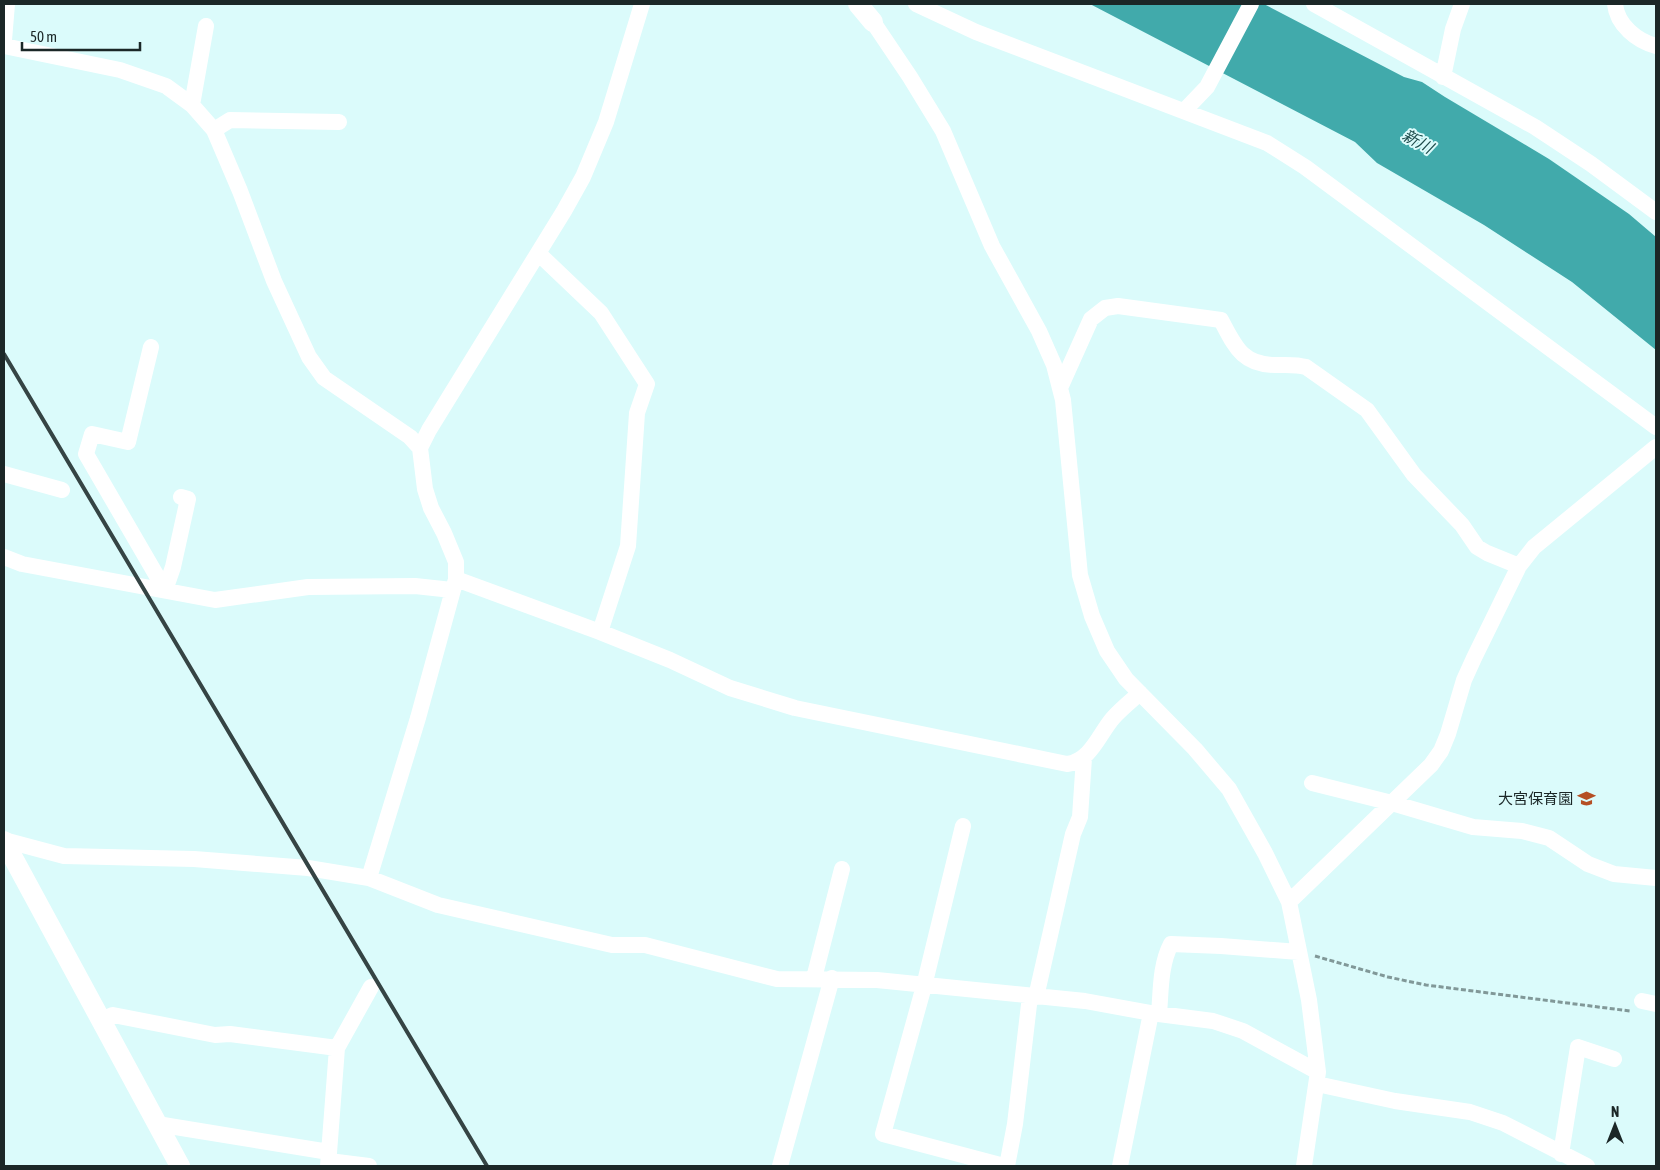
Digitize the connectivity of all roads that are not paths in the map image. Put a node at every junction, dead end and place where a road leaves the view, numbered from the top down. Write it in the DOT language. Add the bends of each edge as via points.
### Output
graph roads {
  1 [pos="7,4"];
  2 [pos="642,4"];
  3 [pos="858,4"];
  4 [pos="916,4"];
  5 [pos="1251,4"];
  6 [pos="1314,4"];
  7 [pos="1462,4"];
  8 [pos="1615,4"];
  9 [pos="873,22"];
  10 [pos="206,26"];
  11 [pos="4,40"];
  12 [pos="4,46"];
  13 [pos="1656,46"];
  14 [pos="1443,77"];
  15 [pos="192,105"];
  16 [pos="1184,111"];
  17 [pos="339,122"];
  18 [pos="214,130"];
  19 [pos="1656,212"];
  20 [pos="538,253"];
  21 [pos="151,347"];
  22 [pos="1060,388"];
  23 [pos="1656,427"];
  24 [pos="1656,447"];
  25 [pos="420,448"];
  26 [pos="4,474"];
  27 [pos="62,490"];
  28 [pos="181,497"];
  29 [pos="4,557"];
  30 [pos="1519,566"];
  31 [pos="454,584"];
  32 [pos="165,590"];
  33 [pos="600,632"];
  34 [pos="1140,693"];
  35 [pos="1084,758"];
  36 [pos="1312,783"];
  37 [pos="1392,803"];
  38 [pos="963,826"];
  39 [pos="4,840"];
  40 [pos="842,869"];
  41 [pos="368,878"];
  42 [pos="1656,878"];
  43 [pos="1289,902"];
  44 [pos="1300,952"];
  45 [pos="814,978"];
  46 [pos="832,978"];
  47 [pos="924,986"];
  48 [pos="371,987"];
  49 [pos="1033,996"];
  50 [pos="1155,1014"];
  51 [pos="101,1020"];
  52 [pos="337,1048"];
  53 [pos="1614,1059"];
  54 [pos="1317,1078"];
  55 [pos="157,1124"];
  56 [pos="1561,1154"];
  57 [pos="329,1160"];
  58 [pos="180,1166"];
  59 [pos="369,1166"];
  60 [pos="780,1166"];
  61 [pos="1005,1166"];
  62 [pos="1120,1166"];
  63 [pos="1304,1166"];
  64 [pos="1587,1166"];
  1 -- 11 [label="street"];
  2 -- 20 [label="street" via="606,122 583,178"];
  3 -- 9 [label="street"];
  4 -- 16 [label="street" via="976,32"];
  5 -- 16 [label="street" via="1207,87"];
  6 -- 14 [label="street"];
  7 -- 14 [label="street" via="1452,29"];
  8 -- 13 [label="street" via="1616,12 1637,38"];
  9 -- 22 [label="street" via="943,131 992,246 1039,331"];
  10 -- 15 [label="street"];
  12 -- 15 [label="street" via="120,70 166,86"];
  14 -- 19 [label="street" via="1535,128"];
  15 -- 18 [label="street"];
  16 -- 23 [label="street" via="1268,143 1305,167"];
  17 -- 18 [label="street" via="230,120"];
  18 -- 25 [label="street" via="274,281 309,357 324,378 410,437"];
  20 -- 25 [label="street"];
  20 -- 33 [label="street" via="601,313 647,384 637,413 628,546"];
  21 -- 32 [label="street" via="128,442 92,434 86,454"];
  22 -- 30 [label="street" via="1091,319 1105,308 1118,306 1221,320 1235,346 1248,359 1260,365 1306,367 1367,410 1414,476 1462,525 1477,547"];
  22 -- 34 [label="street" via="1080,575 1107,651"];
  24 -- 30 [label="street" via="1534,547"];
  25 -- 31 [label="street" via="425,489 456,562"];
  26 -- 27 [label="street"];
  28 -- 32 [label="street" via="188,499"];
  29 -- 32 [label="street" via="22,564"];
  30 -- 37 [label="street" via="1464,680 1441,751"];
  31 -- 32 [label="street" via="308,587 215,600"];
  31 -- 33 [label="street"];
  31 -- 41 [label="street" via="418,718"];
  33 -- 35 [label="street" via="730,688 795,708 1067,764"];
  34 -- 35 [label="street" via="1113,718"];
  34 -- 43 [label="street" via="1229,789"];
  35 -- 49 [label="street" via="1080,817"];
  36 -- 37 [label="street"];
  37 -- 42 [label="street" via="1473,827 1522,831 1549,838 1588,864 1614,874"];
  37 -- 43 [label="street"];
  38 -- 47 [label="street"];
  39 -- 41 [label="street" via="64,856 204,860 308,868"];
  39 -- 51 [label="street"];
  40 -- 45 [label="street"];
  41 -- 45 [label="street" via="438,905 603,943 645,945 777,978"];
  43 -- 44 [label="street"];
  44 -- 50 [label="street" via="1171,944 1166,953"];
  44 -- 54 [label="street" via="1309,1000"];
  45 -- 46 [label="street"];
  46 -- 47 [label="street"];
  46 -- 60 [label="street"];
  47 -- 49 [label="street"];
  47 -- 61 [label="street" via="883,1134"];
  48 -- 52 [label="street"];
  49 -- 50 [label="street" via="1085,1001"];
  49 -- 61 [label="street" via="1015,1124"];
  50 -- 54 [label="street" via="1213,1021 1243,1031"];
  50 -- 62 [label="street"];
  51 -- 52 [label="street" via="112,1015 215,1034"];
  51 -- 55 [label="street"];
  52 -- 57 [label="street"];
  53 -- 56 [label="street" via="1578,1047"];
  54 -- 56 [label="street" via="1395,1102 1470,1112 1503,1123"];
  54 -- 63 [label="street"];
  55 -- 57 [label="street"];
  55 -- 58 [label="street"];
  56 -- 64 [label="street"];
  57 -- 59 [label="street"];
}
